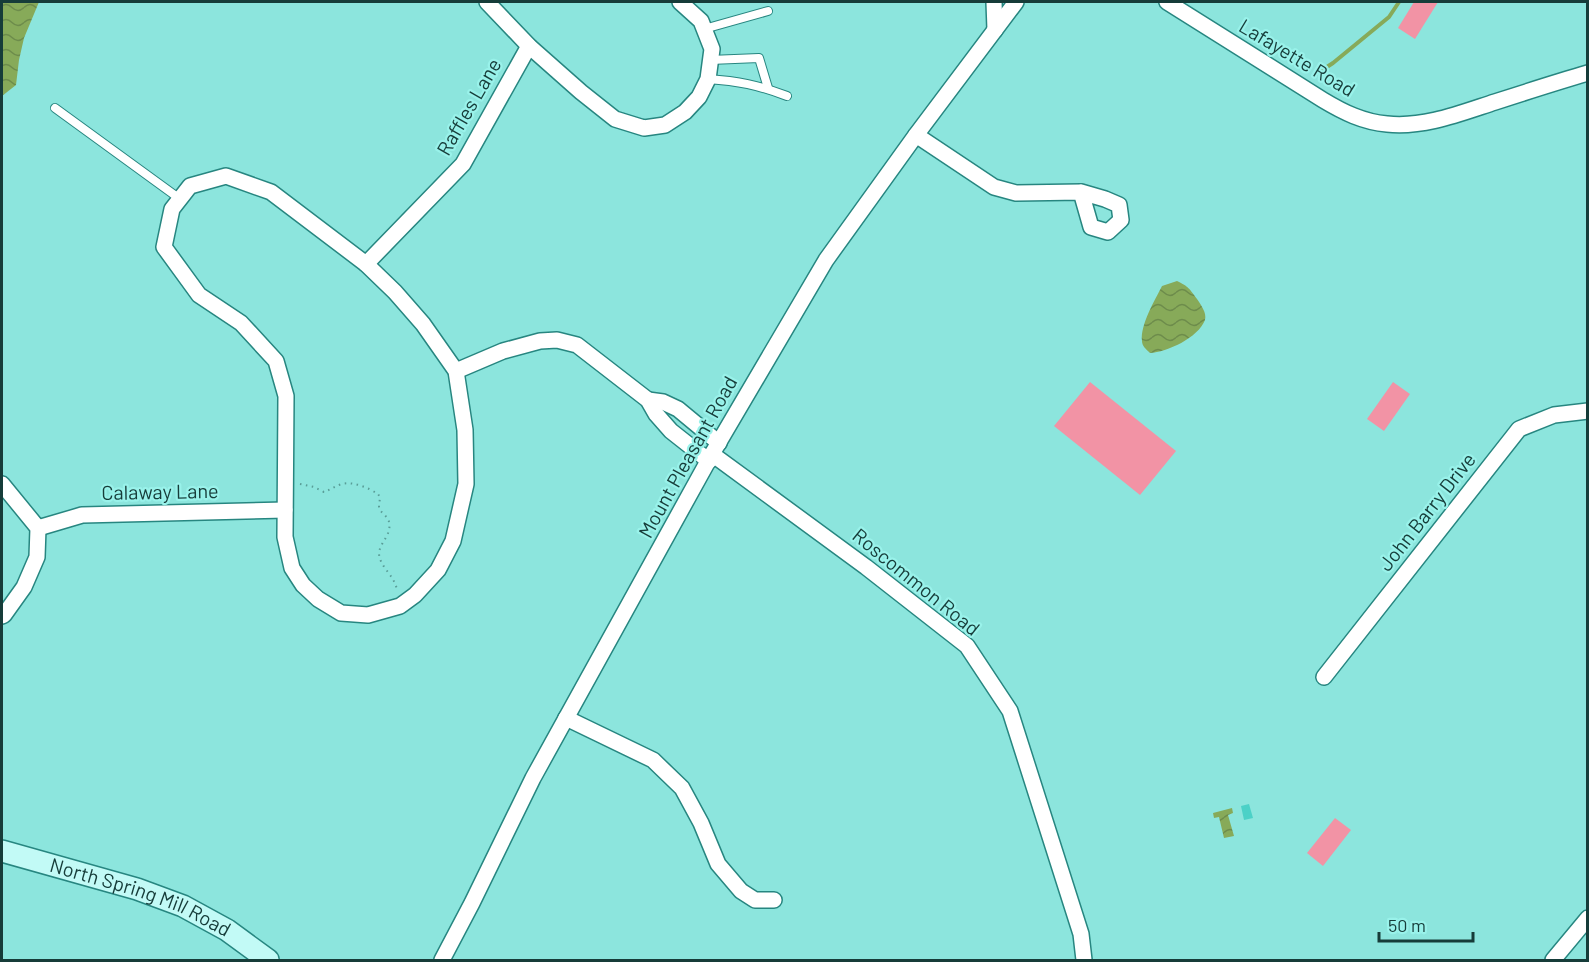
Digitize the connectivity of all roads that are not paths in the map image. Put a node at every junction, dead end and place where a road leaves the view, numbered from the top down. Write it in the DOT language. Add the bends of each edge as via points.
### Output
graph roads {
  1 [pos="487,2"];
  2 [pos="681,2"];
  3 [pos="994,2"];
  4 [pos="1016,2"];
  5 [pos="1167,2"];
  6 [pos="768,11"];
  7 [pos="704,29"];
  8 [pos="995,30"];
  9 [pos="529,46"];
  10 [pos="710,60"];
  11 [pos="1587,73"];
  12 [pos="708,79"];
  13 [pos="768,88"];
  14 [pos="787,96"];
  15 [pos="56,108"];
  16 [pos="916,135"];
  17 [pos="1081,192"];
  18 [pos="180,199"];
  19 [pos="366,264"];
  20 [pos="456,371"];
  21 [pos="648,400"];
  22 [pos="1587,411"];
  23 [pos="714,453"];
  24 [pos="2,484"];
  25 [pos="285,510"];
  26 [pos="38,528"];
  27 [pos="2,616"];
  28 [pos="1324,677"];
  29 [pos="566,718"];
  30 [pos="2,852"];
  31 [pos="774,900"];
  32 [pos="1587,918"];
  33 [pos="268,960"];
  34 [pos="442,960"];
  35 [pos="1084,960"];
  36 [pos="1553,960"];
  1 -- 9 [label="street"];
  2 -- 7 [label="street"];
  3 -- 8 [label="street"];
  4 -- 8 [label="street, Mount Pleasant Road"];
  5 -- 11 [label="street, Lafayette Road" via="1333,106 1365,121 1410,124 1454,116"];
  6 -- 7 [label="lane"];
  7 -- 10 [label="street" via="712,49"];
  8 -- 16 [label="street, Mount Pleasant Road"];
  9 -- 12 [label="street" via="615,120 644,128 665,125 685,112"];
  9 -- 19 [label="street, Raffles Lane" via="463,164"];
  10 -- 12 [label="street"];
  10 -- 13 [label="lane" via="759,58"];
  12 -- 13 [label="lane"];
  13 -- 14 [label="lane"];
  15 -- 18 [label="lane"];
  16 -- 17 [label="street" via="994,187 1016,193"];
  16 -- 23 [label="street, Mount Pleasant Road" via="826,260"];
  18 -- 19 [label="street" via="190,186 226,176 271,192"];
  18 -- 25 [label="street" via="172,208 164,246 198,295 241,323 276,361 286,396"];
  19 -- 20 [label="street" via="423,324"];
  20 -- 21 [label="street" via="516,346 557,339 577,345"];
  20 -- 25 [label="street" via="465,430 466,484 453,541 438,570 415,595 400,606 368,615 341,614 318,599 292,568 285,537"];
  21 -- 23 [label="street" via="671,431"];
  21 -- 23 [label="street" via="678,409"];
  22 -- 28 [label="street, John Barry Drive" via="1554,415 1519,429"];
  23 -- 29 [label="street, Mount Pleasant Road"];
  23 -- 35 [label="street, Roscommon Road" via="967,646 1010,711 1080,934"];
  24 -- 26 [label="street"];
  25 -- 26 [label="street, Calaway Lane" via="81,515"];
  26 -- 27 [label="street" via="37,557 24,587"];
  29 -- 31 [label="street" via="653,760 682,788 718,864 741,891 754,900"];
  29 -- 34 [label="street, Mount Pleasant Road"];
  30 -- 33 [label="main road, North Spring Mill Road" via="172,901 206,917"];
  32 -- 36 [label="street"];
}
